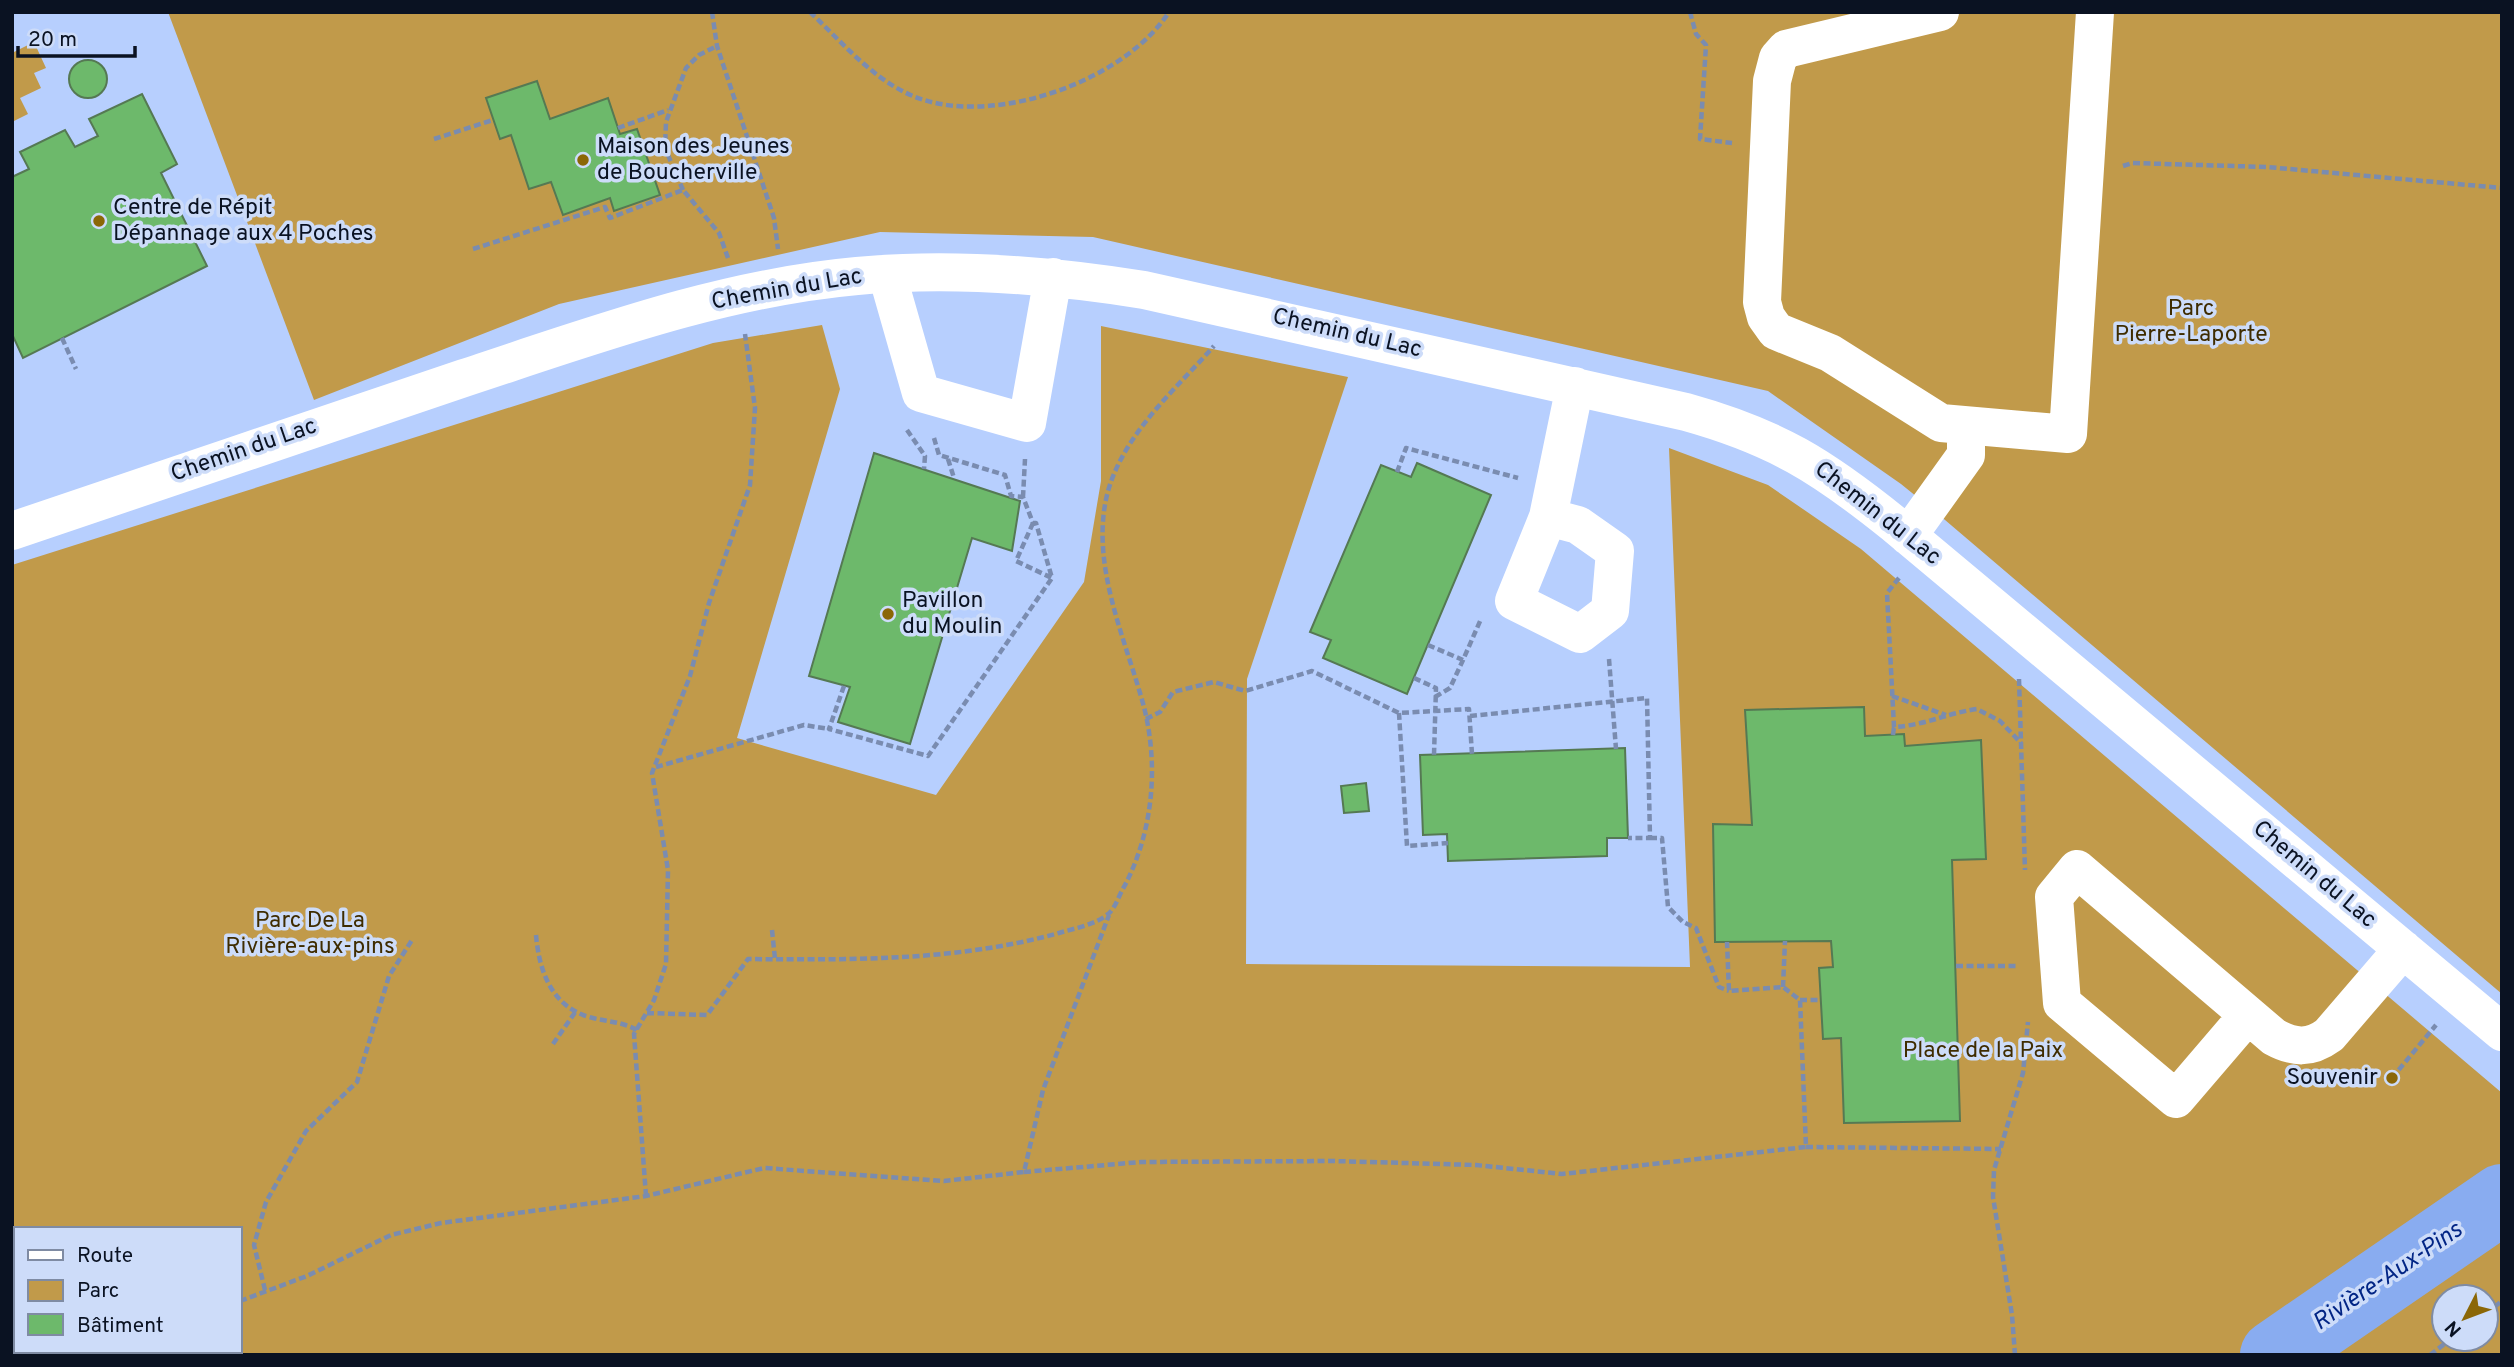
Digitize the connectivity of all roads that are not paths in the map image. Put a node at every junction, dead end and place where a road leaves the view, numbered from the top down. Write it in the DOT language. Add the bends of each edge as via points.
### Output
graph roads {
  1 [pos="1940,12"];
  2 [pos="2095,12"];
  3 [pos="887,274"];
  4 [pos="1053,277"];
  5 [pos="1575,386"];
  6 [pos="1966,426"];
  7 [pos="1548,517"];
  8 [pos="12,531"];
  9 [pos="1909,536"];
  10 [pos="2403,949"];
  11 [pos="2248,1015"];
  12 [pos="2502,1032"];
  1 -- 6 [label="street" via="1786,49 1778,58 1772,81 1762,302 1776,331 1830,353 1941,424"];
  2 -- 6 [label="street" via="2068,434"];
  3 -- 4 [label="street, Chemin du Lac"];
  3 -- 4 [label="street" via="921,393 1027,424"];
  3 -- 8 [label="street, Chemin du Lac" via="707,302 570,343"];
  4 -- 5 [label="street, Chemin du Lac" via="1204,302"];
  5 -- 7 [label="street"];
  5 -- 9 [label="street, Chemin du Lac" via="1755,433 1827,472"];
  6 -- 9 [label="street" via="1966,455"];
  7 -- 7 [label="street" via="1514,601 1580,634 1610,611 1615,551 1577,525"];
  9 -- 10 [label="street, Chemin du Lac"];
  10 -- 11 [label="street" via="2341,1023 2318,1043 2289,1045"];
  10 -- 12 [label="street, Chemin du Lac"];
  11 -- 11 [label="street" via="2077,869 2054,897 2062,1003 2176,1099"];
}
